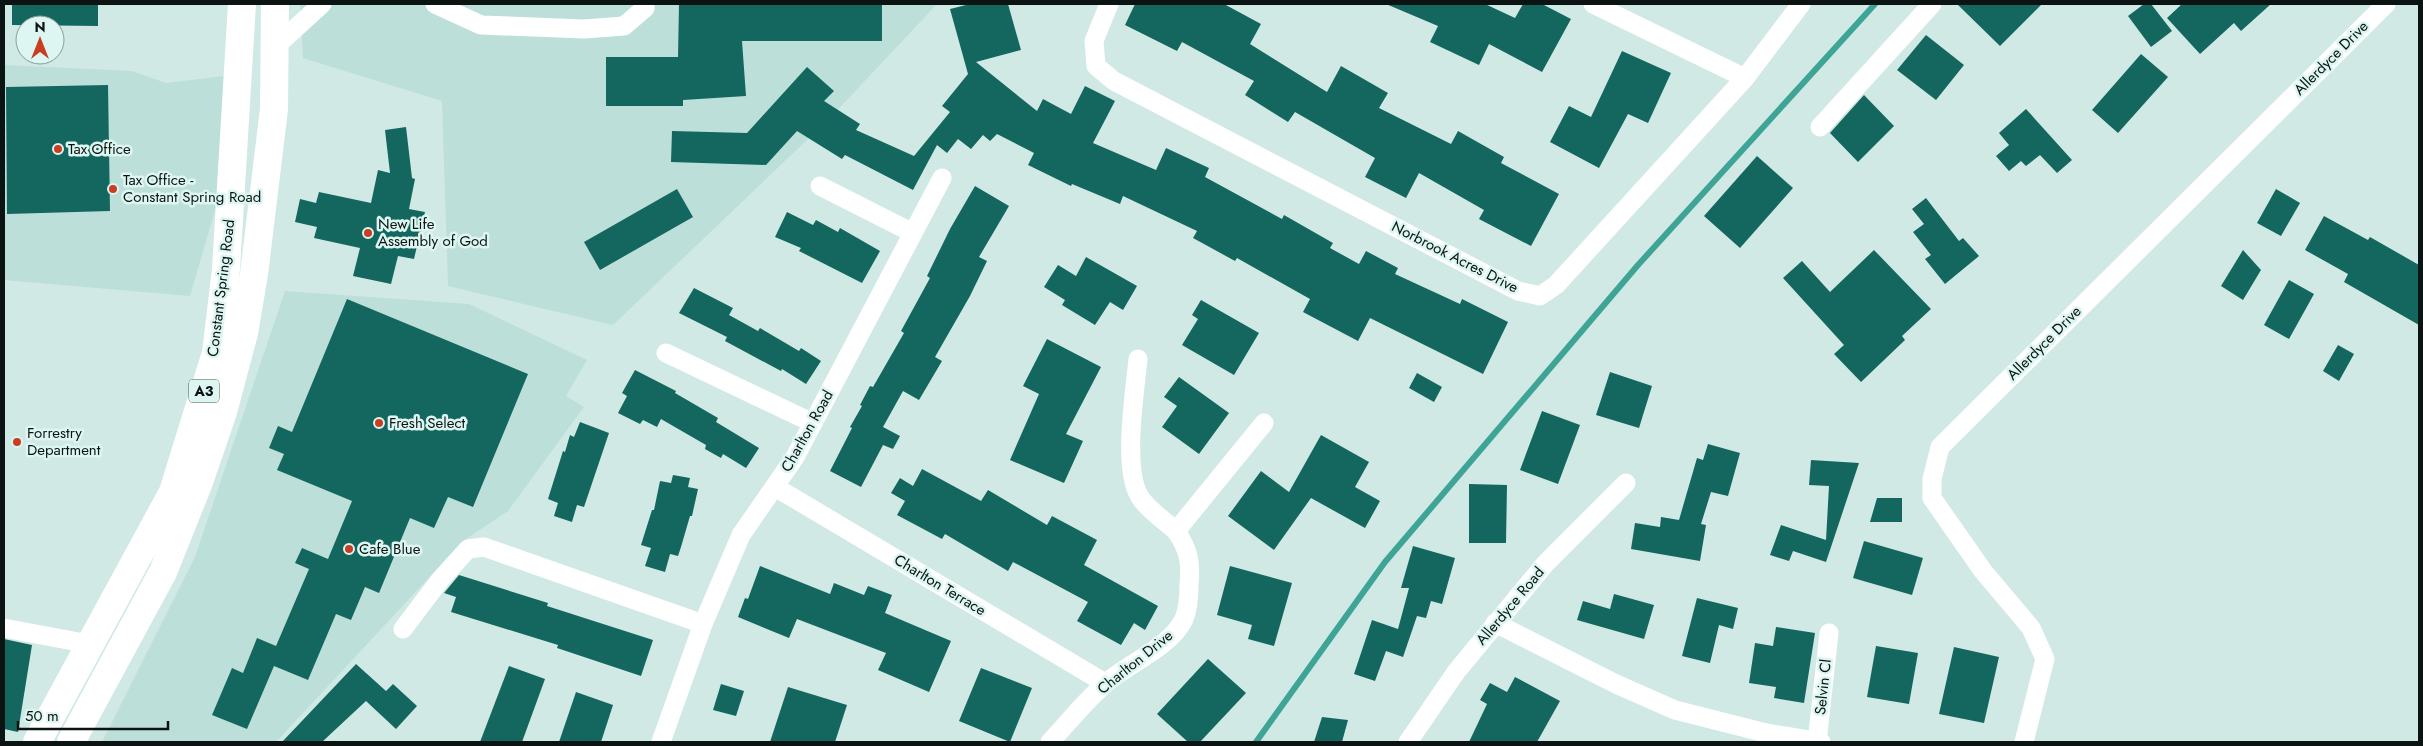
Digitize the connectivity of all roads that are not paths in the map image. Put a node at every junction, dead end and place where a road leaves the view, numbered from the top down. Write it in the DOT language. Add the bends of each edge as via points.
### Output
graph roads {
  1 [pos="242,4"];
  2 [pos="275,4"];
  3 [pos="322,4"];
  4 [pos="435,4"];
  5 [pos="645,4"];
  6 [pos="1109,4"];
  7 [pos="1594,4"];
  8 [pos="1801,4"];
  9 [pos="1932,4"];
  10 [pos="2386,4"];
  11 [pos="276,46"];
  12 [pos="1745,78"];
  13 [pos="1820,127"];
  14 [pos="942,178"];
  15 [pos="820,186"];
  16 [pos="913,233"];
  17 [pos="666,353"];
  18 [pos="1138,359"];
  19 [pos="813,423"];
  20 [pos="1264,424"];
  21 [pos="1626,483"];
  22 [pos="775,487"];
  23 [pos="1176,531"];
  24 [pos="1495,623"];
  25 [pos="703,624"];
  26 [pos="4,628"];
  27 [pos="403,629"];
  28 [pos="1828,633"];
  29 [pos="90,644"];
  30 [pos="1106,683"];
  31 [pos="37,742"];
  32 [pos="71,742"];
  33 [pos="661,742"];
  34 [pos="1050,742"];
  35 [pos="1408,742"];
  36 [pos="1817,742"];
  37 [pos="1821,742"];
  38 [pos="2024,742"];
  1 -- 29 [label="main road, Constant Spring Road / A3" via="226,269 216,353 173,492"];
  2 -- 11 [label="main road, Constant Spring Road / A3"];
  3 -- 11 [label="street"];
  4 -- 5 [label="street" via="481,25 584,29 624,26 645,8"];
  6 -- 12 [label="street, Norbrook Acres Drive" via="1094,41 1096,66 1114,81 1518,291 1540,296 1556,285"];
  7 -- 12 [label="street"];
  8 -- 12 [label="street, Norbrook Acres Drive"];
  9 -- 13 [label="street"];
  10 -- 38 [label="street, Allerdyce Drive" via="1940,447 1932,479 1932,498 1983,571 2031,628 2045,659"];
  11 -- 32 [label="main road, Constant Spring Road / A3" via="274,109 254,274 244,333 223,412 163,572"];
  14 -- 16 [label="street, Charlton Road"];
  15 -- 16 [label="street"];
  16 -- 19 [label="street, Charlton Road"];
  17 -- 19 [label="street"];
  18 -- 23 [label="street" via="1131,452 1133,481 1141,499"];
  19 -- 22 [label="street, Charlton Road"];
  20 -- 23 [label="street"];
  21 -- 24 [label="street, Allerdyce Road" via="1545,564"];
  22 -- 25 [label="street, Charlton Road" via="741,535"];
  22 -- 30 [label="street, Charlton Terrace"];
  23 -- 30 [label="street, Charlton Drive" via="1187,548 1190,572 1184,619 1168,638"];
  24 -- 35 [label="street, Allerdyce Road" via="1456,672"];
  24 -- 36 [label="street" via="1675,710"];
  25 -- 27 [label="street" via="484,547 468,549"];
  25 -- 33 [label="street, Charlton Road"];
  26 -- 29 [label="street"];
  28 -- 36 [label="street, Selvin Cl"];
  29 -- 31 [label="main road, Constant Spring Road / A3"];
  30 -- 34 [label="street, Charlton Drive"];
  36 -- 37 [label="street"];
}
